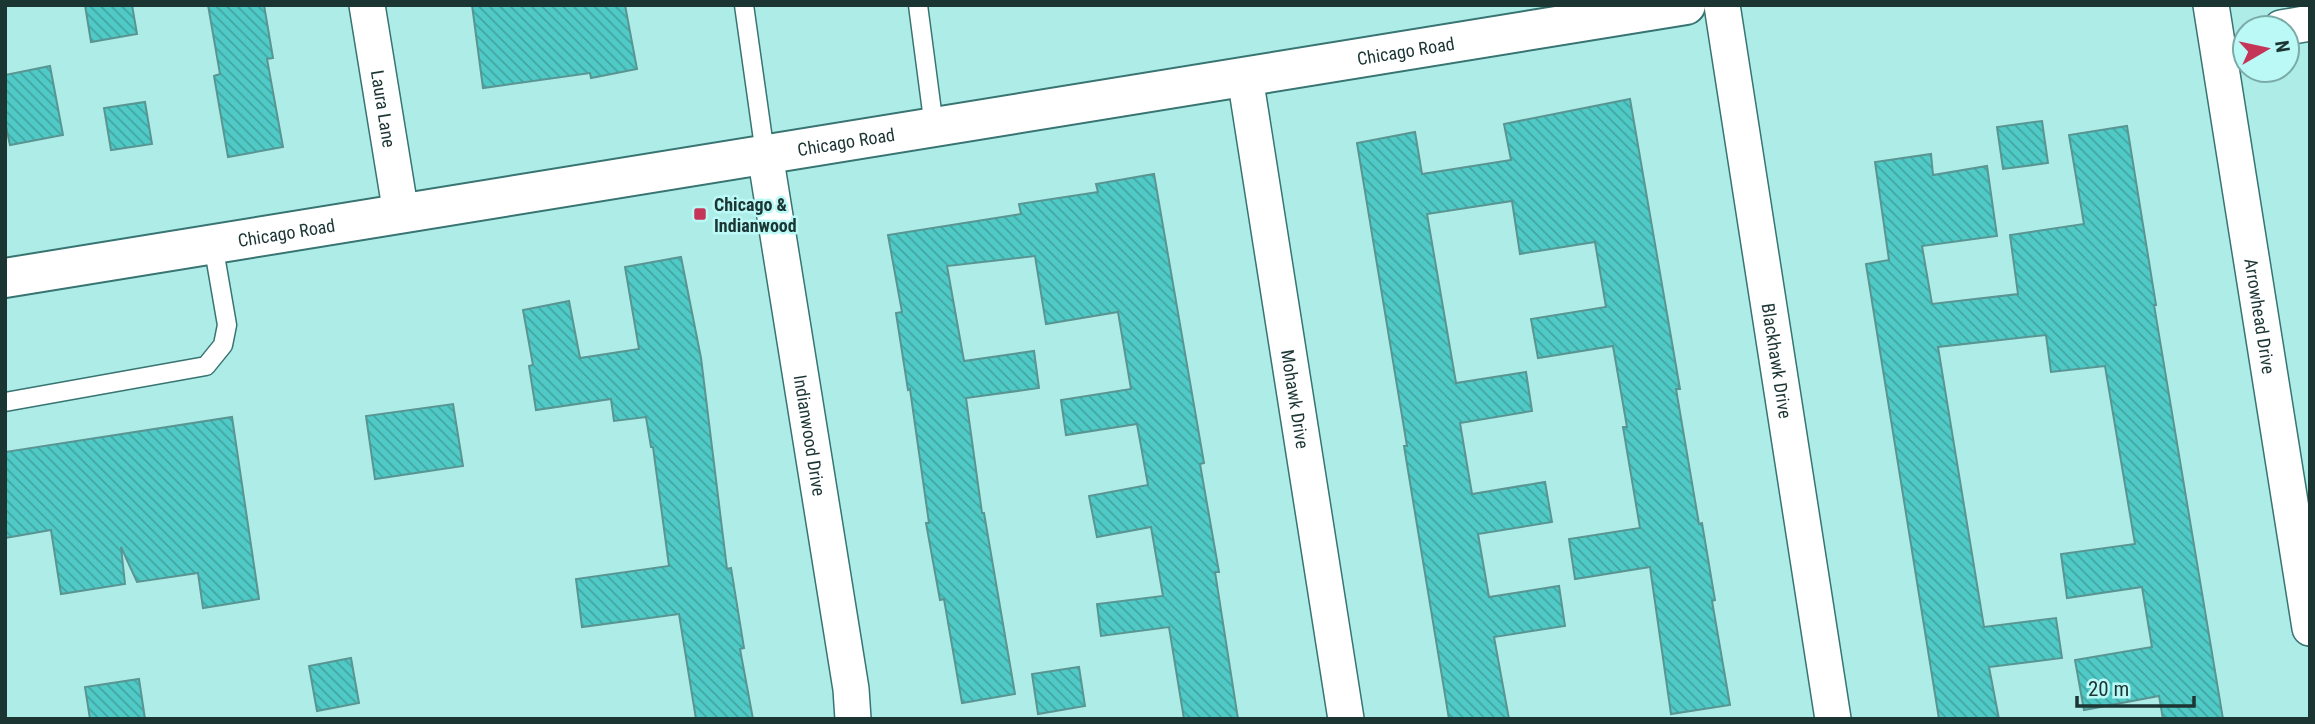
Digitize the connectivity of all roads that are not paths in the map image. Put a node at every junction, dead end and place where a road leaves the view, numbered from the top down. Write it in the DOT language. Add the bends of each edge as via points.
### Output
graph roads {
  1 [pos="367,5"];
  2 [pos="744,5"];
  3 [pos="918,5"];
  4 [pos="1686,5"];
  5 [pos="1722,5"];
  6 [pos="2224,26"];
  7 [pos="1245,77"];
  8 [pos="934,127"];
  9 [pos="765,154"];
  10 [pos="401,214"];
  11 [pos="213,244"];
  12 [pos="5,278"];
  13 [pos="5,402"];
  14 [pos="2310,628"];
  15 [pos="853,719"];
  16 [pos="1346,719"];
  17 [pos="1833,719"];
  1 -- 10 [label="street, Laura Lane"];
  2 -- 9 [label="lane"];
  3 -- 8 [label="lane"];
  4 -- 7 [label="street, Chicago Road"];
  5 -- 17 [label="street, Blackhawk Drive"];
  6 -- 14 [label="street, Arrowhead Drive"];
  7 -- 8 [label="street, Chicago Road"];
  7 -- 16 [label="street, Mohawk Drive"];
  8 -- 9 [label="street, Chicago Road"];
  9 -- 10 [label="street, Chicago Road"];
  9 -- 15 [label="street, Indianwood Drive"];
  10 -- 11 [label="street, Chicago Road"];
  11 -- 12 [label="street, Chicago Road"];
  11 -- 13 [label="lane" via="227,326 223,345 206,366"];
}
